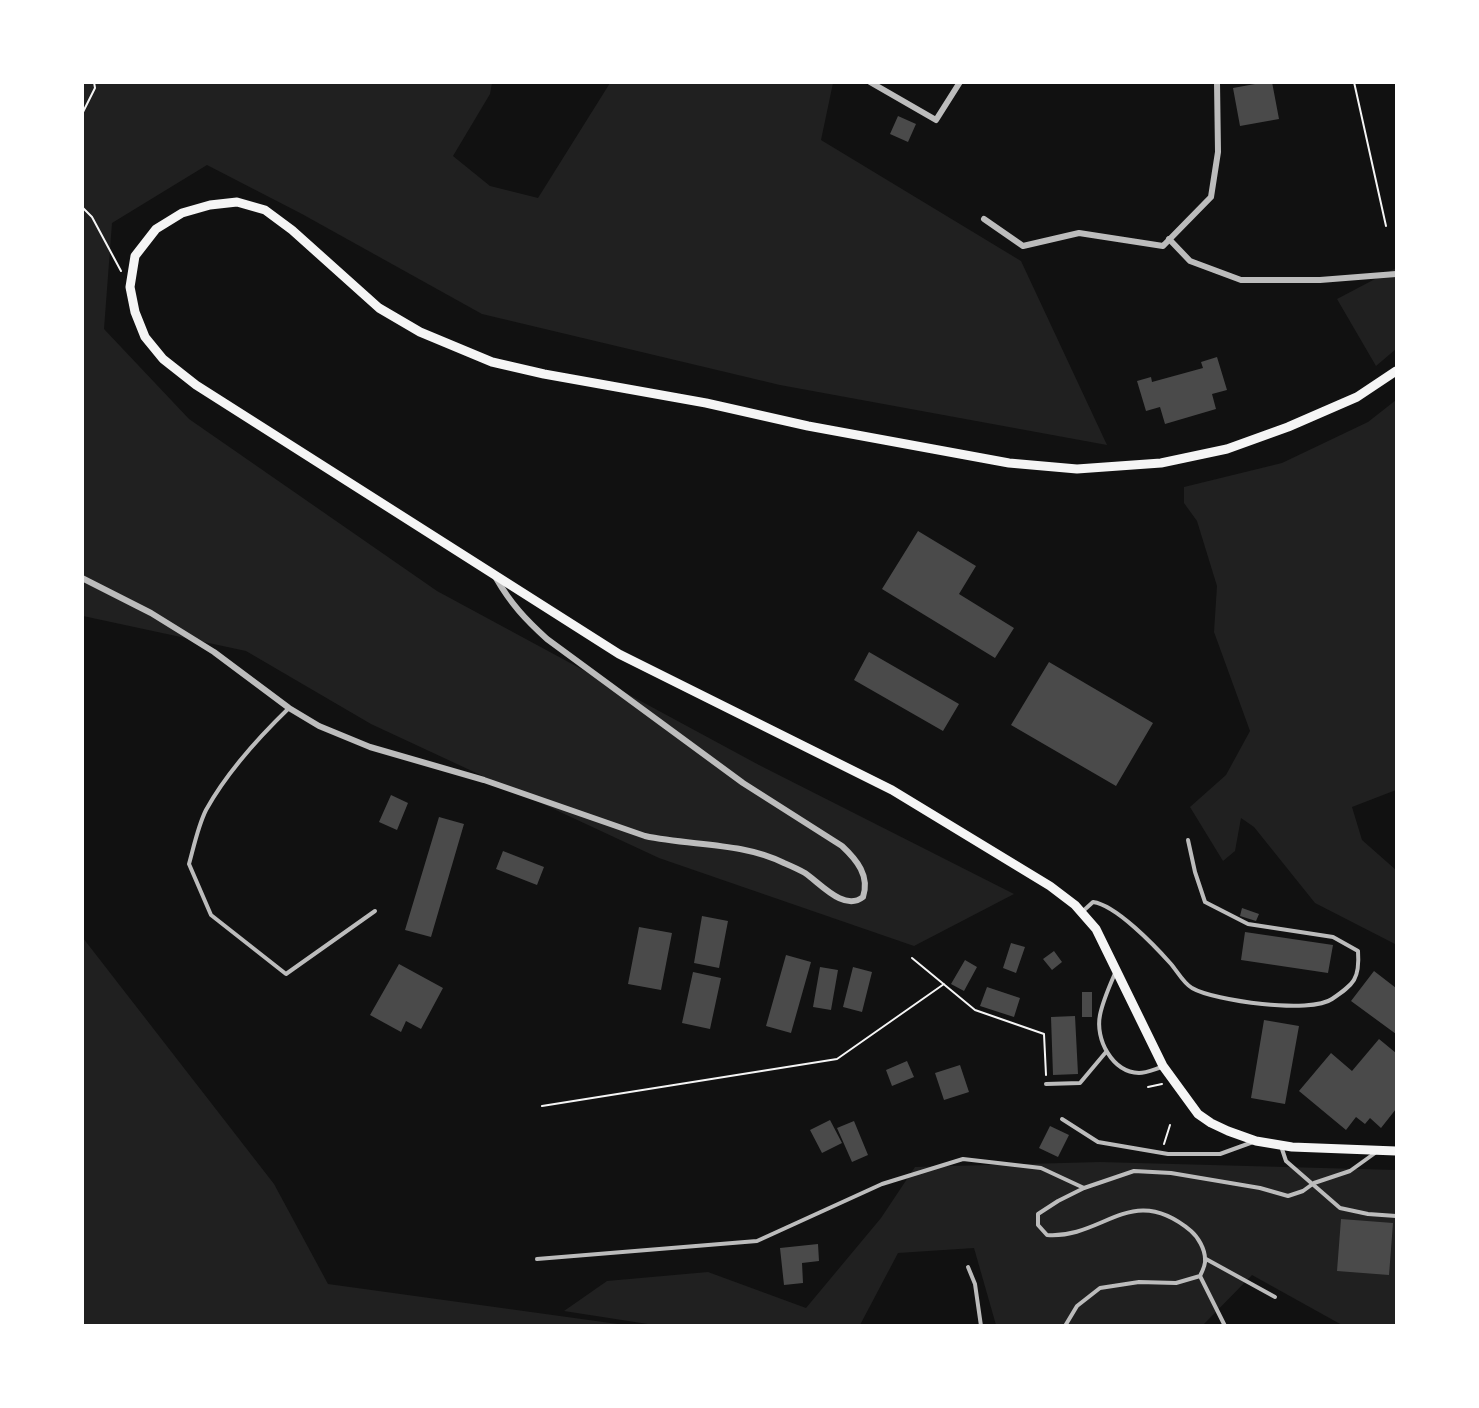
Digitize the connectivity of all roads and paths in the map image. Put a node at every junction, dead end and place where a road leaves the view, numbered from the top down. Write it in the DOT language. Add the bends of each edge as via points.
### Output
graph roads {
  1 [pos="94,82"];
  2 [pos="870,82"];
  3 [pos="960,82"];
  4 [pos="1217,82"];
  5 [pos="1354,82"];
  6 [pos="82,114"];
  7 [pos="82,207"];
  8 [pos="984,219"];
  9 [pos="1386,226"];
  10 [pos="1169,239"];
  11 [pos="1396,274"];
  12 [pos="130,287"];
  13 [pos="1396,371"];
  14 [pos="496,576"];
  15 [pos="82,578"];
  16 [pos="289,708"];
  17 [pos="1188,840"];
  18 [pos="375,911"];
  19 [pos="1082,912"];
  20 [pos="912,958"];
  21 [pos="1116,970"];
  22 [pos="944,984"];
  23 [pos="1106,1052"];
  24 [pos="1164,1066"];
  25 [pos="1046,1084"];
  26 [pos="542,1106"];
  27 [pos="1062,1119"];
  28 [pos="1256,1141"];
  29 [pos="1281,1145"];
  30 [pos="1378,1151"];
  31 [pos="1396,1151"];
  32 [pos="1314,1183"];
  33 [pos="1084,1188"];
  34 [pos="1396,1216"];
  35 [pos="537,1259"];
  36 [pos="1206,1259"];
  37 [pos="968,1266"];
  38 [pos="1200,1276"];
  39 [pos="1275,1297"];
  40 [pos="981,1326"];
  41 [pos="1065,1326"];
  42 [pos="1225,1326"];
  1 -- 6 [label="path" via="95,88"];
  2 -- 3 [label="street" via="936,120"];
  4 -- 10 [label="street" via="1218,152 1211,197"];
  5 -- 9 [label="path"];
  7 -- 12 [label="path" via="92,217"];
  8 -- 10 [label="street" via="1023,246 1079,233 1163,246"];
  10 -- 11 [label="street" via="1190,261 1241,280 1320,280"];
  12 -- 13 [label="main road" via="135,256 156,229 182,213 237,202 265,210 292,230 379,308 420,332 492,362 1009,463 1077,469 1161,463 1227,449 1357,397"];
  12 -- 14 [label="main road" via="145,337 163,359 196,385"];
  14 -- 16 [label="street" via="508,599 547,639 743,783 842,846 862,871 864,897 854,902 840,899 804,873 774,858 645,836 484,780 370,747 319,726"];
  14 -- 19 [label="main road" via="619,654 892,790 1050,886"];
  15 -- 16 [label="street" via="151,613 214,652"];
  16 -- 18 [label="lane" via="235,768 205,811 189,864 211,915 286,974"];
  17 -- 19 [label="lane" via="1205,902 1248,924 1343,941 1358,951 1359,966 1352,985 1327,1003 1290,1007 1226,999 1191,988 1162,954 1101,903 1093,902"];
  19 -- 21 [label="main road" via="1096,929"];
  20 -- 22 [label="path"];
  21 -- 23 [label="lane" via="1100,1017"];
  21 -- 24 [label="main road"];
  22 -- 25 [label="path" via="975,1010 1044,1034"];
  22 -- 26 [label="path" via="837,1059"];
  23 -- 24 [label="lane" via="1115,1064 1127,1070 1140,1073"];
  23 -- 25 [label="lane" via="1080,1083"];
  24 -- 28 [label="main road" via="1198,1114"];
  27 -- 28 [label="lane" via="1098,1142 1168,1154 1220,1154"];
  28 -- 29 [label="main road"];
  29 -- 30 [label="main road"];
  29 -- 32 [label="lane" via="1286,1161"];
  30 -- 31 [label="main road"];
  30 -- 32 [label="lane" via="1350,1171"];
  32 -- 33 [label="lane" via="1288,1196 1171,1173 1134,1171"];
  32 -- 34 [label="lane" via="1340,1208"];
  33 -- 35 [label="lane" via="1041,1168 963,1159 882,1184 756,1241"];
  33 -- 36 [label="lane" via="1038,1214 1038,1225 1047,1235 1060,1236 1121,1213 1149,1209 1178,1220 1197,1236"];
  36 -- 38 [label="lane"];
  36 -- 39 [label="lane"];
  37 -- 40 [label="lane" via="975,1284"];
  38 -- 41 [label="lane" via="1176,1283 1139,1282 1100,1288 1077,1306"];
  38 -- 42 [label="lane"];
}
